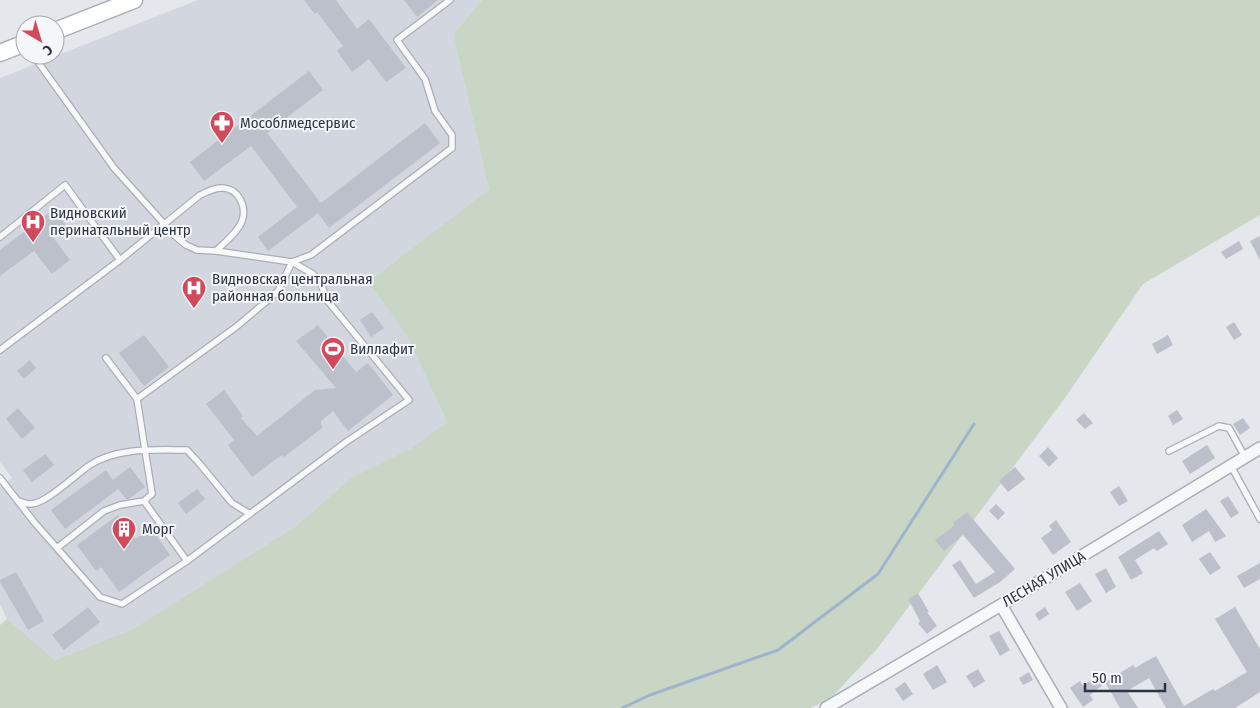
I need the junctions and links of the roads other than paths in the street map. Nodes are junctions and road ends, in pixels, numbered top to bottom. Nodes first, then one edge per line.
1 (134, 0) edge
2 (450, 0) edge
3 (65, 27) edge
4 (15, 50) edge
5 (0, 53) edge
6 (40, 65) edge
7 (164, 225) junction
8 (0, 237) edge
9 (216, 251) junction
10 (120, 260) junction
11 (292, 262) junction
12 (0, 350) edge
13 (106, 358) dead end
14 (137, 399) junction
15 (1260, 448) edge
16 (145, 450) junction
17 (1169, 451) dead end
18 (1244, 457) junction
19 (1230, 466) junction
20 (0, 478) edge
21 (18, 501) junction
22 (144, 502) junction
23 (250, 514) junction
24 (1260, 518) edge
25 (57, 548) junction
26 (187, 562) junction
27 (1001, 605) junction
28 (826, 708) edge
29 (1061, 708) edge

1 - 3 main road
2 - 11 lane
4 - 5 main road
6 - 7 lane
7 - 9 lane
7 - 9 lane
7 - 10 lane
8 - 10 lane
9 - 11 lane
10 - 12 lane
11 - 14 lane
11 - 23 lane
13 - 14 lane
14 - 16 lane
15 - 18 street, ЛЕСНАЯ УЛИЦА
16 - 21 lane
16 - 22 lane
16 - 23 lane
17 - 18 lane
18 - 19 street, ЛЕСНАЯ УЛИЦА
19 - 24 lane
19 - 27 street, ЛЕСНАЯ УЛИЦА
20 - 21 lane
21 - 25 lane
22 - 25 lane
22 - 26 lane
23 - 26 lane
25 - 26 lane
27 - 28 street, ЛЕСНАЯ УЛИЦА
27 - 29 street

